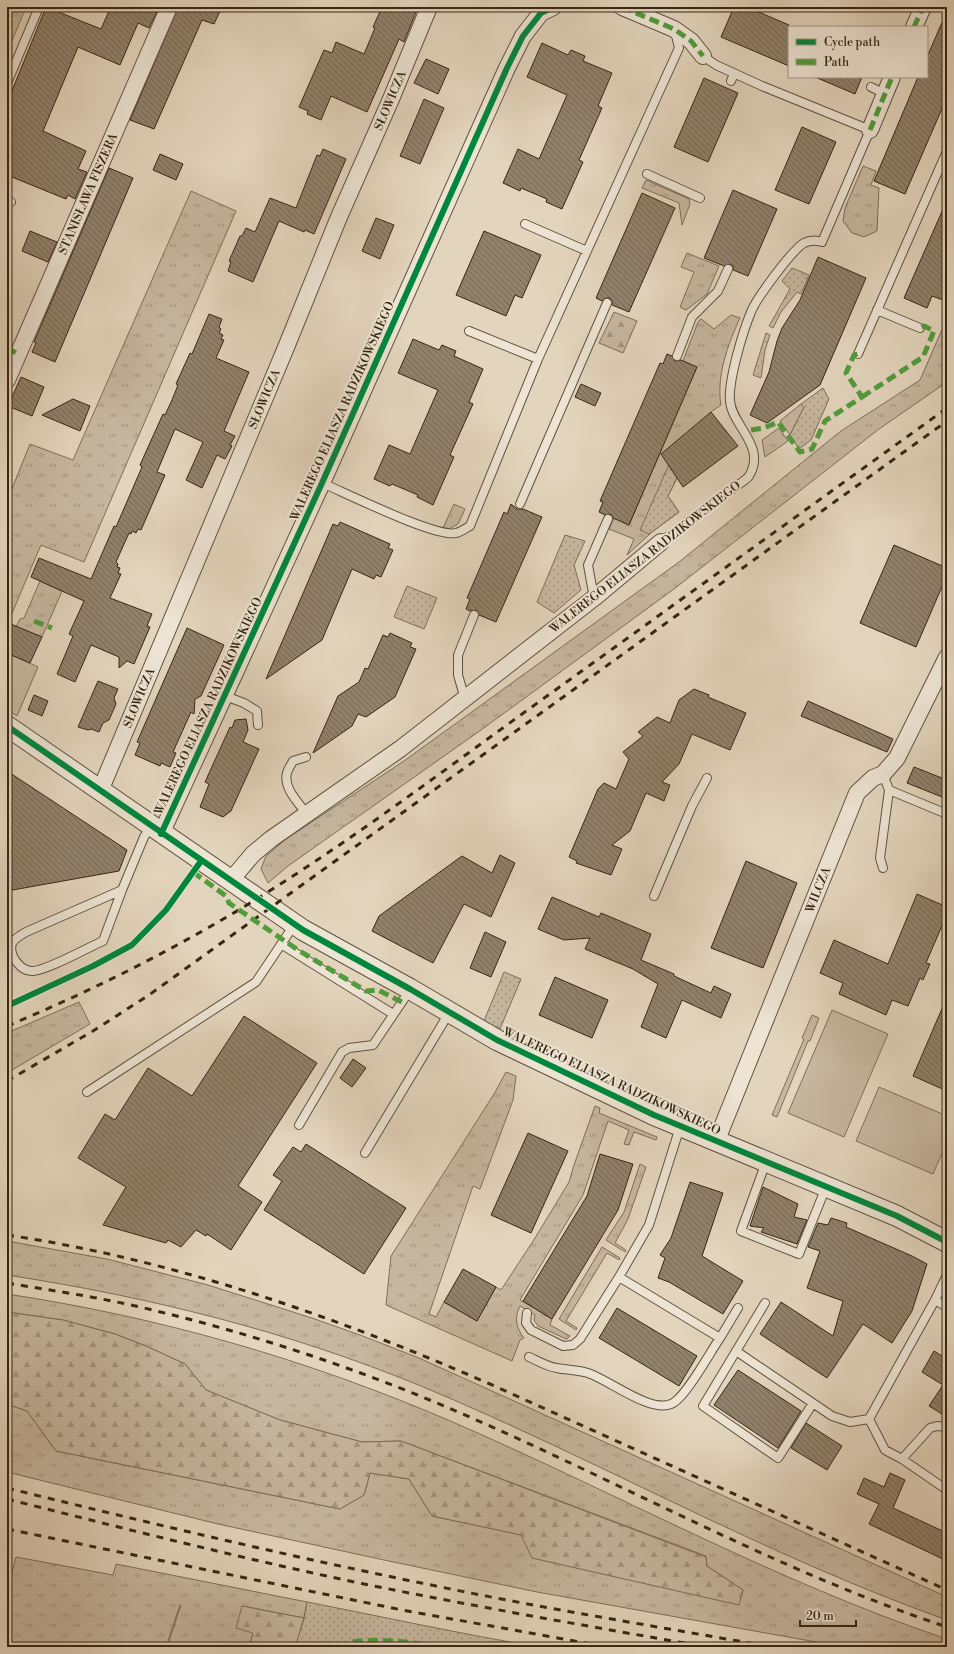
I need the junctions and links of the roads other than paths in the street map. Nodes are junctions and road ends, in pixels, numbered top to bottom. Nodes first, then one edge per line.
1 (38, 7) edge
2 (169, 7) edge
3 (429, 7) edge
4 (553, 7) edge
5 (622, 7) edge
6 (923, 7) edge
7 (914, 26) edge
8 (674, 28) junction
9 (703, 56) joint
10 (891, 78) edge
11 (7, 83) edge
12 (870, 130) junction
13 (947, 151) edge
14 (647, 174) dead end
15 (700, 198) dead end
16 (525, 224) dead end
17 (586, 251) junction
18 (728, 269) dead end
19 (607, 303) dead end
20 (877, 310) junction
21 (920, 328) dead end
22 (469, 331) dead end
23 (858, 354) dead end
24 (677, 356) dead end
25 (538, 359) junction
26 (7, 380) edge
27 (322, 483) junction
28 (520, 504) dead end
29 (608, 519) dead end
30 (661, 542) joint
31 (594, 598) junction
32 (474, 615) dead end
33 (947, 657) edge
34 (225, 696) junction
35 (465, 699) junction
36 (258, 724) dead end
37 (7, 726) edge
38 (306, 757) dead end
39 (883, 774) junction
40 (707, 778) dead end
41 (889, 790) junction
42 (100, 791) junction
43 (306, 813) junction
44 (947, 814) edge
45 (156, 830) junction
46 (883, 868) dead end
47 (231, 880) junction
48 (122, 890) junction
49 (654, 896) dead end
50 (294, 924) junction
51 (281, 944) junction
52 (410, 989) junction
53 (450, 1012) junction
54 (393, 1014) junction
55 (87, 1092) dead end
56 (299, 1125) dead end
57 (680, 1126) junction
58 (716, 1142) junction
59 (365, 1153) dead end
60 (766, 1162) junction
61 (826, 1187) junction
62 (947, 1242) edge
63 (947, 1275) edge
64 (619, 1277) junction
65 (935, 1300) junction
66 (765, 1303) dead end
67 (947, 1307) edge
68 (738, 1308) dead end
69 (527, 1313) dead end
70 (720, 1338) junction
71 (736, 1351) junction
72 (529, 1357) dead end
73 (813, 1403) junction
74 (870, 1419) junction
75 (947, 1426) edge
76 (902, 1459) junction
77 (947, 1490) edge

1 - 11 lane
2 - 26 street, STANISŁAWA FISZERA
3 - 42 street, SŁOWICZA
4 - 27 street, WALEREGO ELIASZA RADZIKOWSKIEGO
5 - 8 street
6 - 7 street
8 - 9 street
8 - 17 lane
9 - 12 lane
10 - 12 street
12 - 30 lane, WALEREGO ELIASZA RADZIKOWSKIEGO
13 - 20 lane
14 - 15 lane
16 - 17 lane
17 - 25 lane
18 - 24 lane
19 - 28 lane
20 - 21 lane
20 - 23 lane
22 - 25 lane
25 - 27 lane
27 - 34 street, WALEREGO ELIASZA RADZIKOWSKIEGO
29 - 31 lane
30 - 31 street, WALEREGO ELIASZA RADZIKOWSKIEGO
31 - 35 street, WALEREGO ELIASZA RADZIKOWSKIEGO
32 - 35 lane
33 - 39 street, WILCZA
34 - 36 lane
34 - 45 street, WALEREGO ELIASZA RADZIKOWSKIEGO
35 - 43 street, WALEREGO ELIASZA RADZIKOWSKIEGO
37 - 42 street, WALEREGO ELIASZA RADZIKOWSKIEGO
38 - 43 lane
39 - 41 lane
39 - 58 street, WILCZA
40 - 49 lane
41 - 44 lane
41 - 46 lane
42 - 45 street, WALEREGO ELIASZA RADZIKOWSKIEGO
43 - 47 street, WALEREGO ELIASZA RADZIKOWSKIEGO
45 - 47 street, WALEREGO ELIASZA RADZIKOWSKIEGO
45 - 48 lane
47 - 50 street, WALEREGO ELIASZA RADZIKOWSKIEGO
48 - 48 lane
50 - 51 lane
50 - 52 street, WALEREGO ELIASZA RADZIKOWSKIEGO
51 - 54 lane
51 - 55 lane
52 - 53 street, WALEREGO ELIASZA RADZIKOWSKIEGO
52 - 54 lane
53 - 57 street, WALEREGO ELIASZA RADZIKOWSKIEGO
53 - 59 lane
54 - 56 lane
57 - 58 street, WALEREGO ELIASZA RADZIKOWSKIEGO
57 - 64 lane
58 - 60 street, WALEREGO ELIASZA RADZIKOWSKIEGO
60 - 61 street, WALEREGO ELIASZA RADZIKOWSKIEGO
60 - 61 lane
61 - 62 street, WALEREGO ELIASZA RADZIKOWSKIEGO
63 - 65 lane
64 - 69 lane
64 - 70 lane
65 - 67 lane
65 - 74 lane
66 - 71 lane
68 - 70 lane
70 - 72 lane
71 - 73 lane
71 - 73 lane
73 - 74 lane
74 - 76 lane
75 - 76 lane
76 - 77 lane

